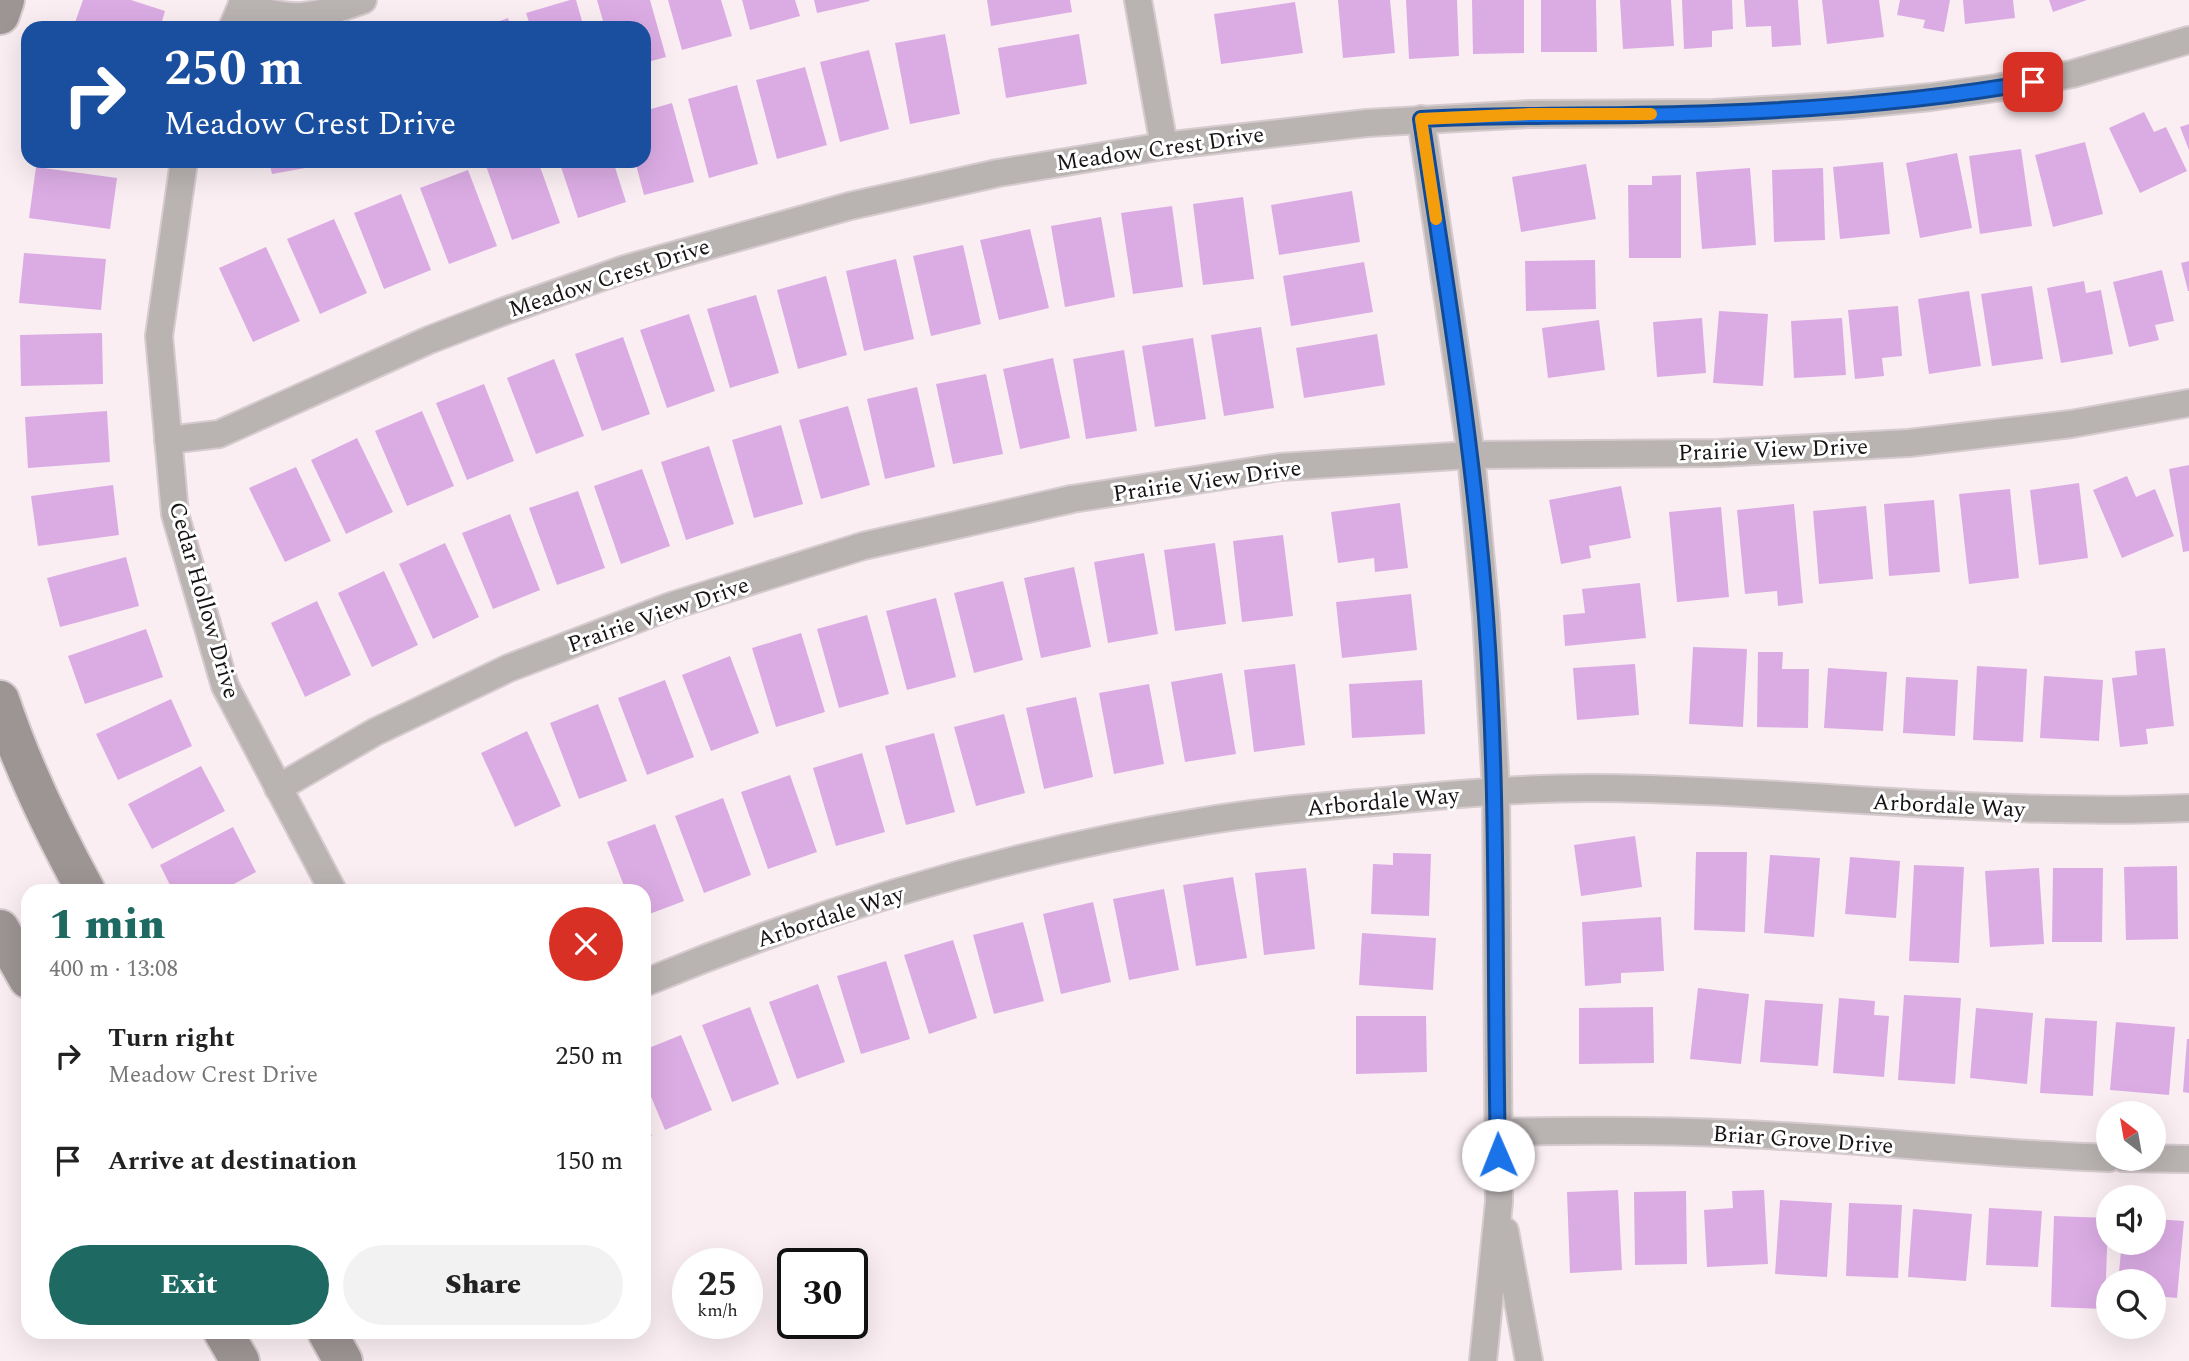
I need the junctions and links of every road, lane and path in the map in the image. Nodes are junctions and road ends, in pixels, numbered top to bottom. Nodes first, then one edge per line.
1 (5, 0) edge
2 (363, 0) edge
3 (1139, 0) edge
4 (243, 2) edge
5 (0, 15) edge
6 (235, 21) edge
7 (2189, 40) edge
8 (1421, 119) junction
9 (1164, 146) junction
10 (183, 168) edge
11 (2189, 403) edge
12 (169, 440) junction
13 (1471, 456) junction
14 (0, 700) edge
15 (278, 788) junction
16 (1496, 790) junction
17 (2189, 808) edge
18 (82, 884) edge
19 (329, 884) edge
20 (0, 929) edge
21 (21, 966) edge
22 (651, 980) edge
23 (1498, 1132) junction
24 (2096, 1158) edge
25 (2166, 1159) edge
26 (2189, 1159) edge
27 (1499, 1202) junction
28 (227, 1339) edge
29 (331, 1339) edge
30 (240, 1361) edge
31 (343, 1361) edge
32 (1483, 1361) edge
33 (1528, 1361) edge

1 - 5 main road
2 - 4 street
3 - 9 street
4 - 6 street
7 - 8 street, Meadow Crest Drive
8 - 9 street, Meadow Crest Drive
8 - 13 street
9 - 12 street, Meadow Crest Drive
10 - 12 street, Cedar Hollow Drive
11 - 13 street, Prairie View Drive
12 - 15 street, Cedar Hollow Drive
13 - 15 street, Prairie View Drive
13 - 16 street
14 - 18 main road
15 - 19 street, Cedar Hollow Drive
16 - 17 street, Arbordale Way
16 - 22 street, Arbordale Way
16 - 23 street
20 - 21 main road
23 - 24 street, Briar Grove Drive
23 - 27 street
25 - 26 street
27 - 32 street
27 - 33 street
28 - 30 main road
29 - 31 main road

